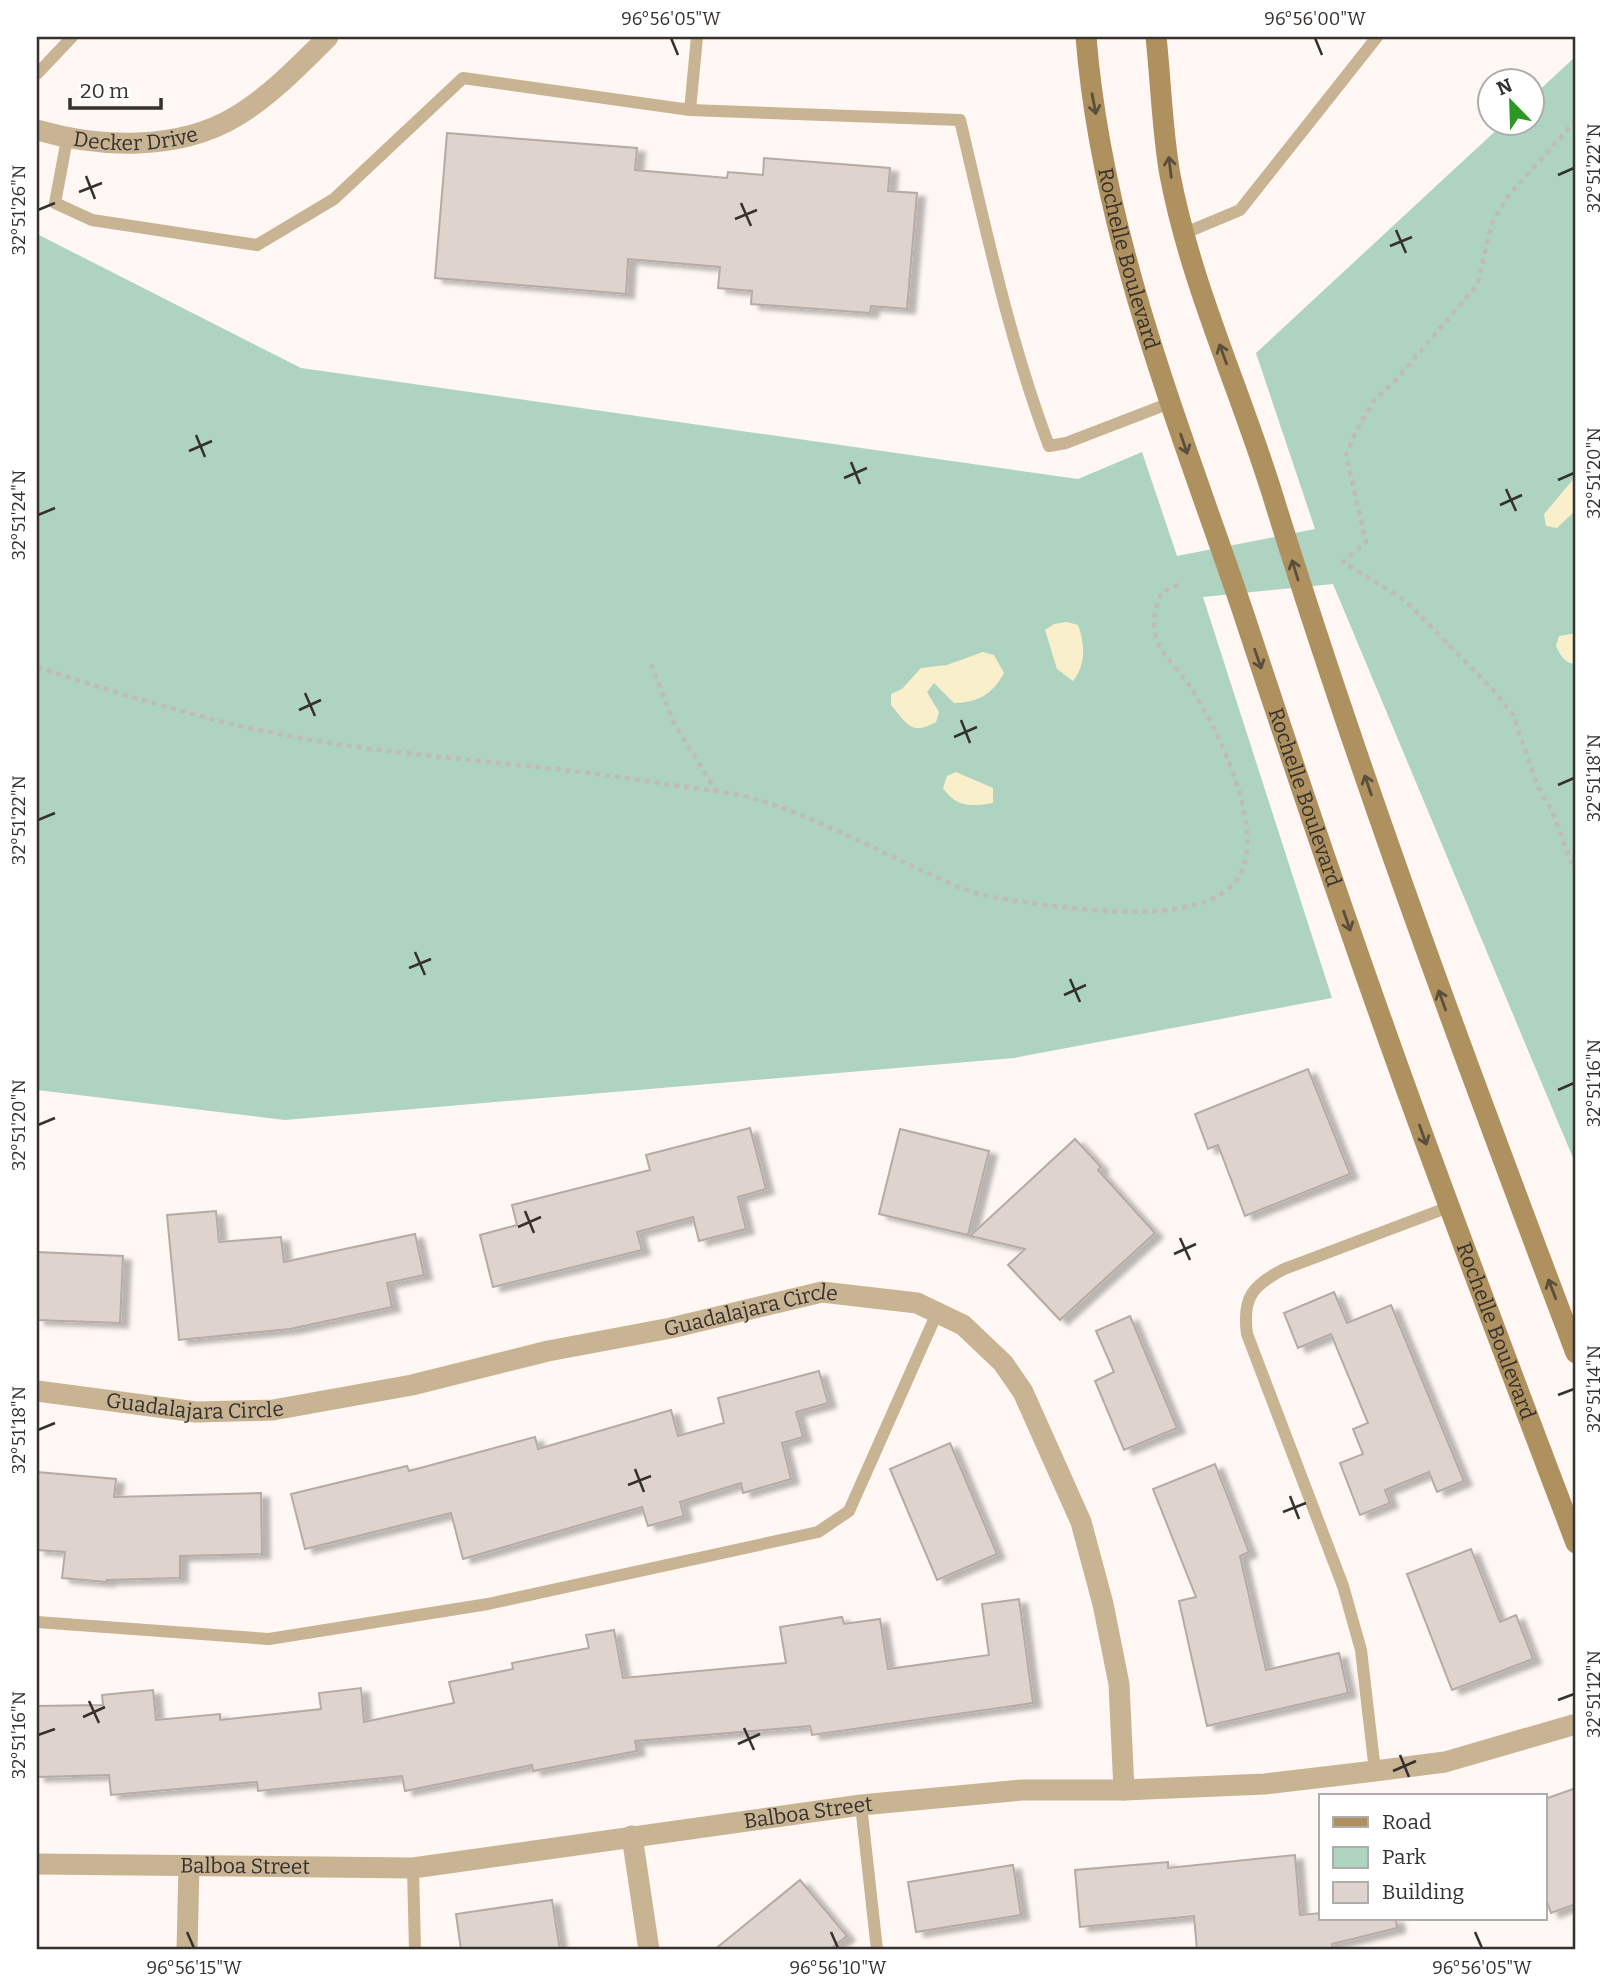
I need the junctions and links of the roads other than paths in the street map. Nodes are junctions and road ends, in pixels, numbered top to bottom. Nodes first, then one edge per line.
1 (72, 37) edge
2 (328, 37) edge
3 (697, 37) edge
4 (1086, 37) edge
5 (1156, 37) edge
6 (1377, 37) edge
7 (37, 74) edge
8 (690, 110) junction
9 (37, 130) edge
10 (67, 139) junction
11 (1185, 233) junction
12 (1170, 402) junction
13 (1449, 1207) junction
14 (937, 1313) junction
15 (1576, 1353) edge
16 (37, 1391) edge
17 (1576, 1544) edge
18 (37, 1622) edge
19 (1576, 1724) edge
20 (1375, 1771) junction
21 (1124, 1790) junction
22 (861, 1805) junction
23 (632, 1836) junction
24 (37, 1864) edge
25 (188, 1866) junction
26 (413, 1868) junction
27 (187, 1950) edge
28 (415, 1950) edge
29 (649, 1950) edge
30 (877, 1950) edge

1 - 7 lane
2 - 10 street, Decker Drive
3 - 8 lane
4 -> 12 main road, Rochelle Boulevard
11 -> 5 main road
6 - 11 lane
8 - 10 lane
8 - 12 lane
9 - 10 street, Decker Drive
15 -> 11 main road
12 -> 13 main road, Rochelle Boulevard
13 - 17 main road, Rochelle Boulevard
13 - 20 lane
14 - 16 street, Guadalajara Circle
14 - 18 lane
14 - 21 street, Guadalajara Circle
19 - 20 street, Balboa Street
20 - 21 street, Balboa Street
21 - 22 street, Balboa Street
22 - 23 street, Balboa Street
22 - 30 lane
23 - 26 street, Balboa Street
23 - 29 street
24 - 25 street, Balboa Street
25 - 26 street, Balboa Street
25 - 27 street
26 - 28 lane

